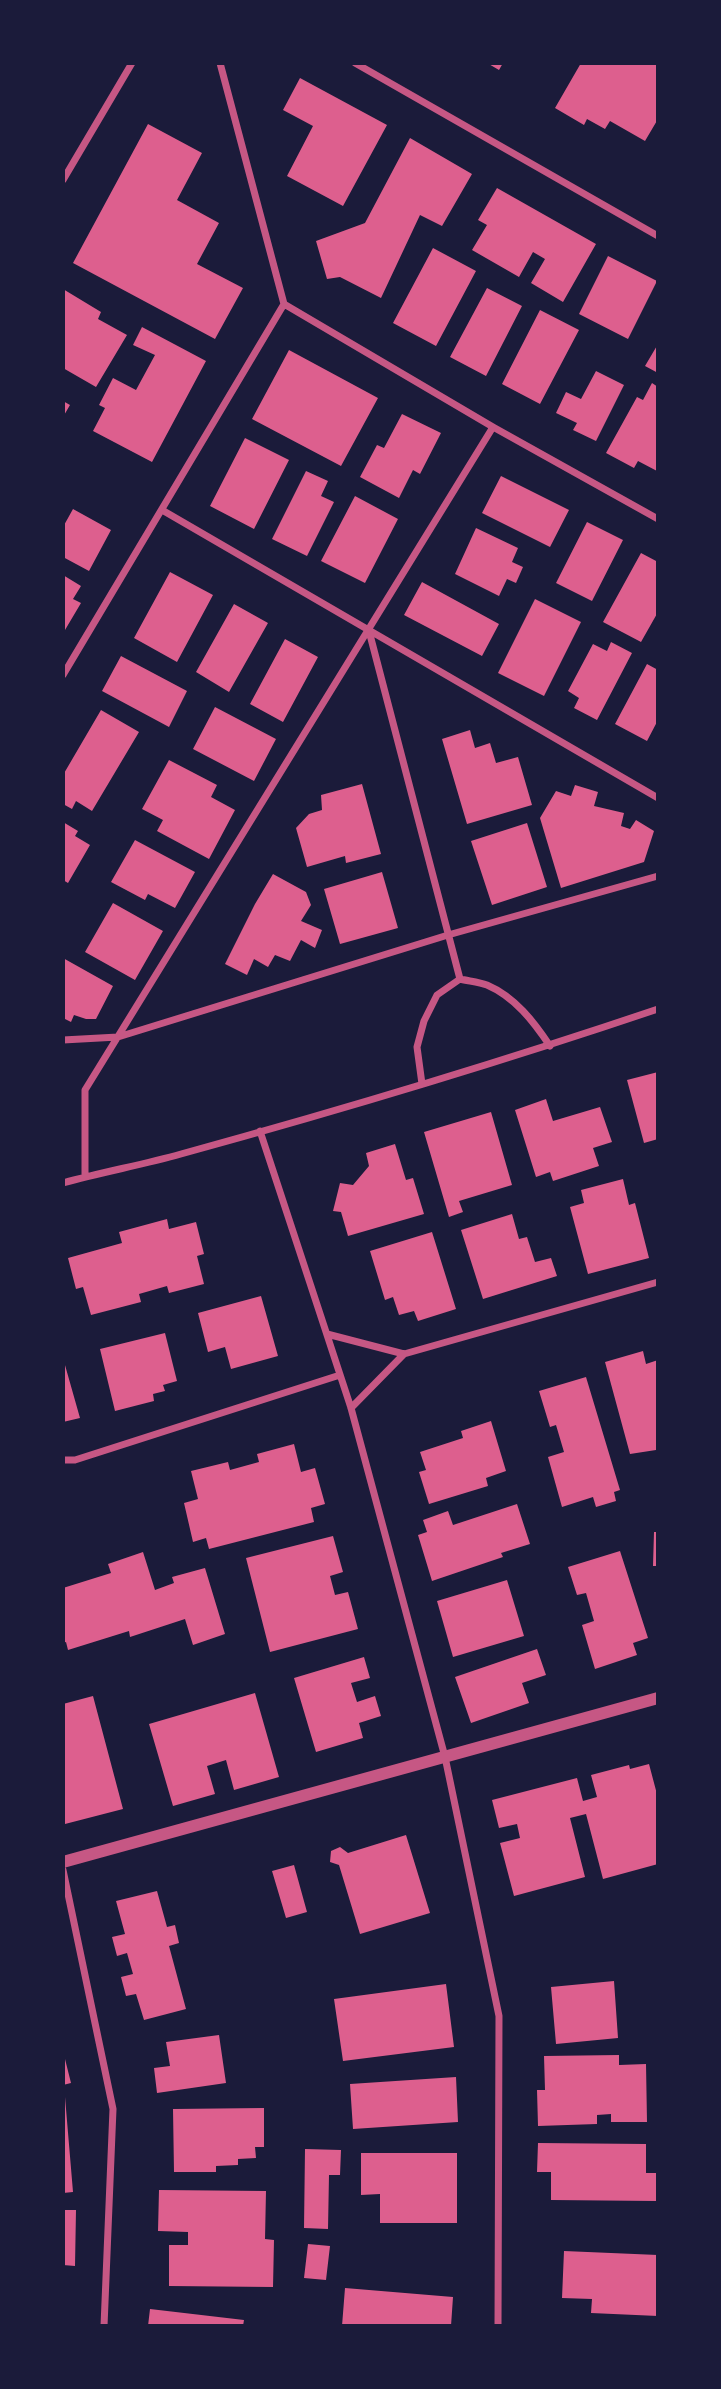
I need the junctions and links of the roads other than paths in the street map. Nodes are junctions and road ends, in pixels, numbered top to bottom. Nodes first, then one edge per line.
1 (132, 63) edge
2 (220, 63) edge
3 (355, 63) edge
4 (63, 180) edge
5 (658, 236) edge
6 (284, 304) junction
7 (493, 427) junction
8 (162, 510) junction
9 (658, 519) edge
10 (369, 631) junction
11 (63, 675) edge
12 (658, 798) edge
13 (658, 876) edge
14 (448, 935) junction
15 (460, 979) junction
16 (658, 1009) edge
17 (118, 1037) junction
18 (63, 1040) edge
19 (550, 1046) junction
20 (422, 1084) junction
21 (260, 1131) junction
22 (85, 1177) junction
23 (63, 1183) edge
24 (658, 1282) edge
25 (327, 1334) junction
26 (404, 1354) junction
27 (340, 1375) junction
28 (351, 1408) junction
29 (63, 1460) edge
30 (658, 1698) edge
31 (445, 1756) junction
32 (63, 1862) edge
33 (63, 1870) edge
34 (104, 2326) edge
35 (498, 2326) edge

1 - 4 street
2 - 6 street
3 - 5 street
6 - 7 street
6 - 8 street
7 - 9 street
7 - 10 street
8 - 10 street
8 - 11 street
10 - 12 street
10 - 14 street
10 - 17 street
13 - 14 street
14 - 15 street
14 - 17 street
15 - 19 street
15 - 20 street
16 - 19 street
17 - 18 street
17 - 22 street
19 - 20 street
20 - 21 street
21 - 22 street
21 - 25 street
22 - 23 street
24 - 26 street
25 - 26 street
25 - 27 street
26 - 28 street
27 - 28 street
27 - 29 street
28 - 31 street
30 - 31 street
31 - 32 street
31 - 35 street
33 - 34 street

